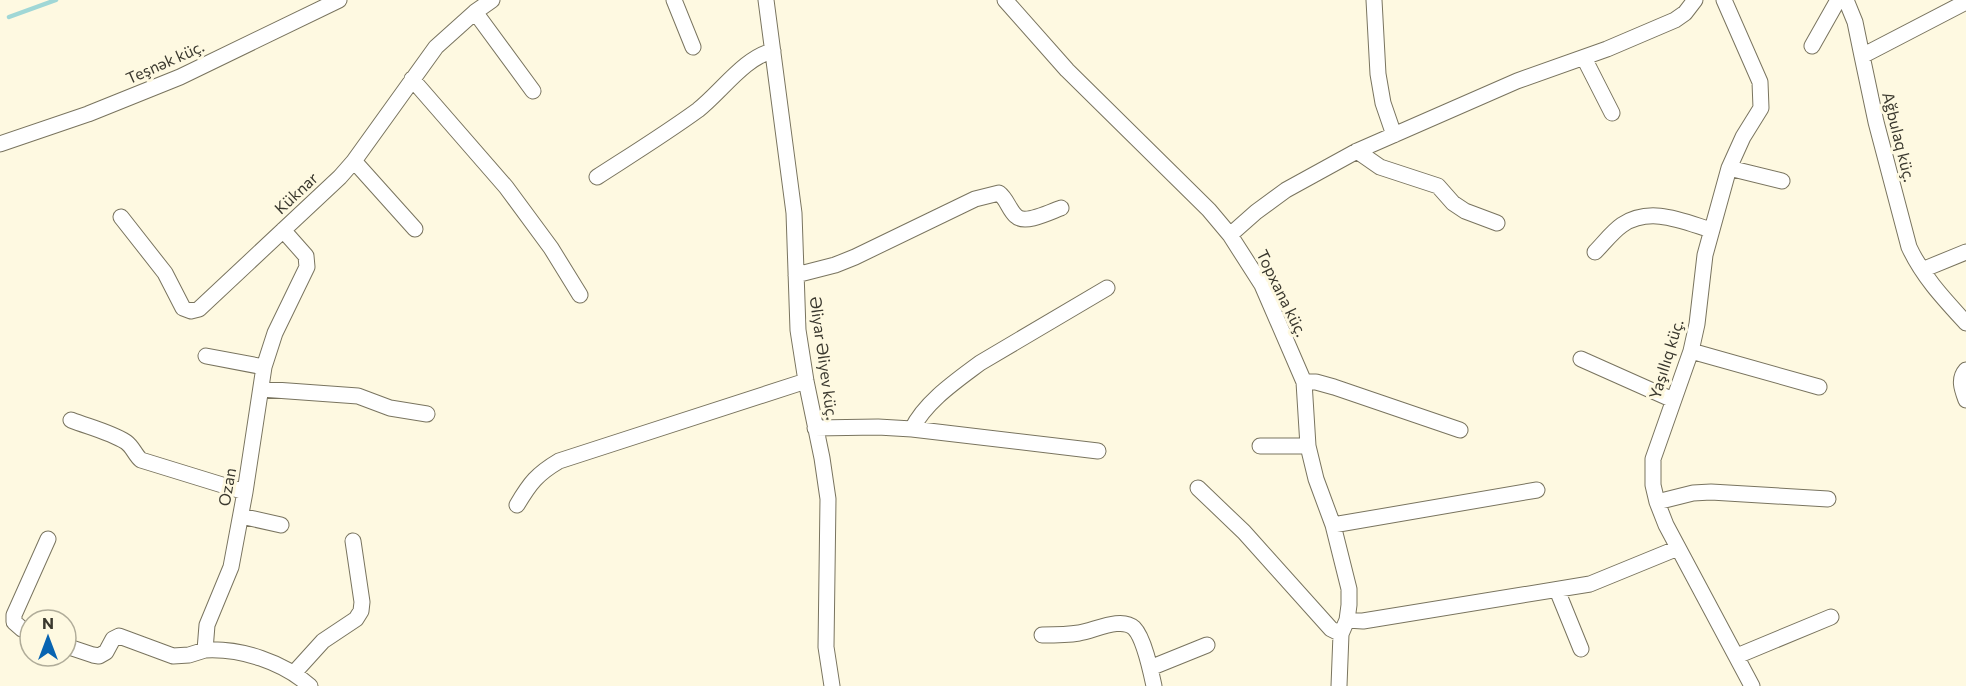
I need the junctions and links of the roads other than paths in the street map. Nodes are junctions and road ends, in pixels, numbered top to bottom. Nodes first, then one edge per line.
1 (339, 0) edge
2 (492, 0) edge
3 (674, 0) edge
4 (766, 0) edge
5 (1005, 0) edge
6 (1374, 0) edge
7 (1695, 0) edge
8 (1724, 0) edge
9 (1838, 0) edge
10 (1846, 0) edge
11 (1966, 2) edge
12 (476, 12) junction
13 (1812, 46) dead end
14 (693, 47) dead end
15 (773, 51) junction
16 (1862, 56) junction
17 (1584, 58) junction
18 (412, 80) junction
19 (533, 91) dead end
20 (1612, 113) dead end
21 (1394, 135) junction
22 (0, 144) edge
23 (1357, 151) junction
24 (354, 161) junction
25 (1729, 168) junction
26 (597, 177) dead end
27 (1782, 181) dead end
28 (1061, 208) dead end
29 (121, 217) dead end
30 (1497, 223) dead end
31 (415, 229) dead end
32 (283, 230) junction
33 (1711, 230) junction
34 (1230, 234) junction
35 (1595, 252) dead end
36 (1966, 252) edge
37 (1922, 270) junction
38 (796, 275) junction
39 (1107, 288) dead end
40 (580, 295) dead end
41 (1966, 323) edge
42 (1691, 351) junction
43 (206, 356) dead end
44 (1581, 359) dead end
45 (264, 367) junction
46 (1966, 370) edge
47 (806, 381) junction
48 (1304, 382) junction
49 (1820, 387) dead end
50 (261, 389) junction
51 (1673, 400) junction
52 (1966, 400) edge
53 (427, 414) dead end
54 (71, 420) dead end
55 (815, 428) junction
56 (912, 429) junction
57 (1460, 430) dead end
58 (1260, 446) dead end
59 (1308, 446) junction
60 (1098, 452) dead end
61 (1198, 488) dead end
62 (1537, 490) dead end
63 (245, 492) junction
64 (1828, 499) dead end
65 (1657, 502) junction
66 (517, 505) dead end
67 (241, 516) junction
68 (281, 525) dead end
69 (1333, 525) junction
70 (48, 538) dead end
71 (353, 541) dead end
72 (1678, 548) junction
73 (1557, 590) junction
74 (1831, 617) dead end
75 (18, 626) edge
76 (1344, 627) junction
77 (1042, 635) dead end
78 (1207, 645) dead end
79 (78, 649) edge
80 (1581, 649) dead end
81 (205, 650) junction
82 (1737, 656) junction
83 (1150, 668) junction
84 (294, 673) junction
85 (310, 686) edge
86 (832, 686) edge
87 (1154, 686) edge
88 (1339, 686) edge
89 (1752, 686) edge

1 - 22 street, Teşnək küç.
2 - 12 street, Küknar
3 - 14 street
4 - 15 street, Əliyar Əliyev küç.
5 - 34 street, Topxana küç.
6 - 21 street
7 - 17 street
8 - 25 street, Yaşıllıq küç.
9 - 13 street
10 - 16 street, Ağbulaq küç.
11 - 16 street
12 - 18 street, Küknar
12 - 19 street
15 - 26 street
15 - 38 street, Əliyar Əliyev küç.
16 - 37 street, Ağbulaq küç.
17 - 20 street
17 - 21 street
18 - 24 street, Küknar
18 - 40 street
21 - 23 street
23 - 30 street
23 - 34 street
24 - 31 street
24 - 32 street, Küknar
25 - 27 street
25 - 33 street, Yaşıllıq küç.
28 - 38 street
29 - 32 street, Küknar
32 - 45 street, Ozan
33 - 35 street
33 - 42 street, Yaşıllıq küç.
34 - 48 street, Topxana küç.
36 - 37 street
37 - 41 street, Ağbulaq küç.
38 - 47 street, Əliyar Əliyev küç.
39 - 56 street
42 - 49 street
42 - 51 street, Yaşıllıq küç.
43 - 45 street
44 - 51 street
45 - 50 street, Ozan
46 - 52 street
47 - 55 street, Əliyar Əliyev küç.
47 - 66 street
48 - 57 street
48 - 59 street, Topxana küç.
50 - 53 street
50 - 63 street, Ozan
51 - 65 street, Yaşıllıq küç.
54 - 63 street
55 - 56 street
55 - 86 street, Əliyar Əliyev küç.
56 - 60 street
58 - 59 street
59 - 69 street, Topxana küç.
61 - 76 street
62 - 69 street
63 - 67 street, Ozan
64 - 65 street
65 - 72 street, Yaşıllıq küç.
67 - 68 street
67 - 81 street, Ozan
69 - 76 street, Topxana küç.
70 - 75 street
71 - 84 street
72 - 73 street
72 - 82 street, Yaşıllıq küç.
73 - 76 street
73 - 80 street
74 - 82 street
76 - 88 street, Topxana küç.
77 - 83 street
78 - 83 street
79 - 81 street
81 - 84 street
82 - 89 street, Yaşıllıq küç.
83 - 87 street
84 - 85 street

